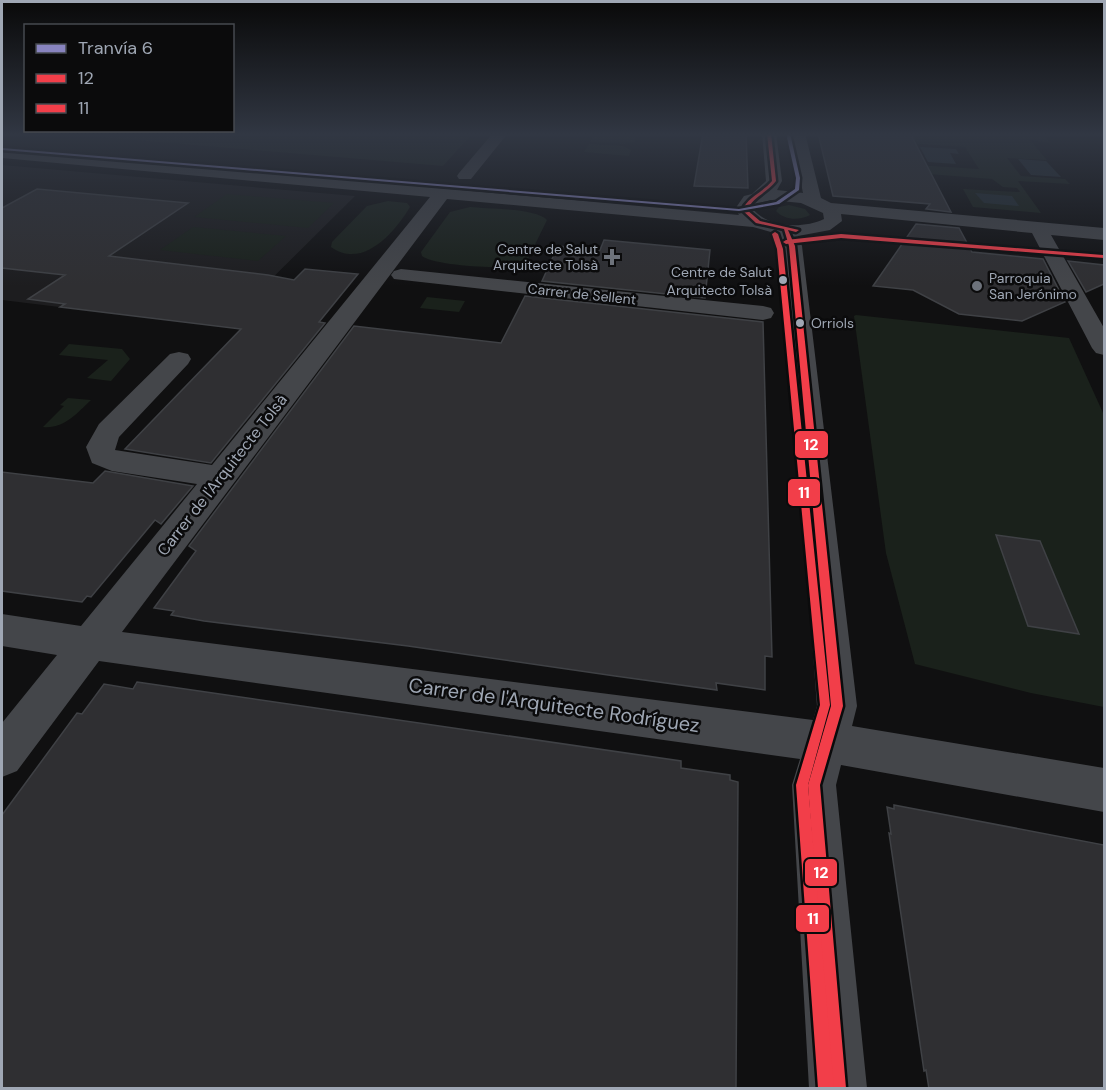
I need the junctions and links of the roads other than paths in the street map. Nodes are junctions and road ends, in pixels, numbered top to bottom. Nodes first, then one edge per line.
1 (452, 184) edge
2 (467, 184) edge
3 (772, 184) edge
4 (814, 184) edge
5 (757, 197) junction
6 (735, 198) dead end
7 (823, 211) junction
8 (758, 222) junction
9 (786, 230) junction
10 (1104, 234) edge
11 (1042, 235) junction
12 (1104, 245) edge
13 (400, 275) dead end
14 (763, 313) dead end
15 (1104, 348) edge
16 (179, 359) dead end
17 (220, 477) junction
18 (2, 630) edge
19 (91, 643) junction
20 (827, 742) junction
21 (2, 756) edge
22 (1104, 790) edge
23 (838, 1089) edge

1 - 17 street, Carrer de l'Arquitecte Tolsà
2 - 8 street
3 - 5 street
4 - 7 street
5 - 6 street
5 - 7 street
5 - 8 street
7 - 9 street
7 - 11 street
8 - 9 street
9 - 20 street
10 - 11 street
11 - 12 street
11 - 15 street
13 - 14 street, Carrer de Sellent
16 - 17 street
17 - 19 street, Carrer de l'Arquitecte Tolsà
18 - 19 street, Carrer de l'Arquitecte Rodríguez
19 - 20 street, Carrer de l'Arquitecte Rodríguez
19 - 21 street, Carrer de l'Arquitecte Tolsà
20 - 22 street, Carrer de l'Arquitecte Rodríguez
20 - 23 street

